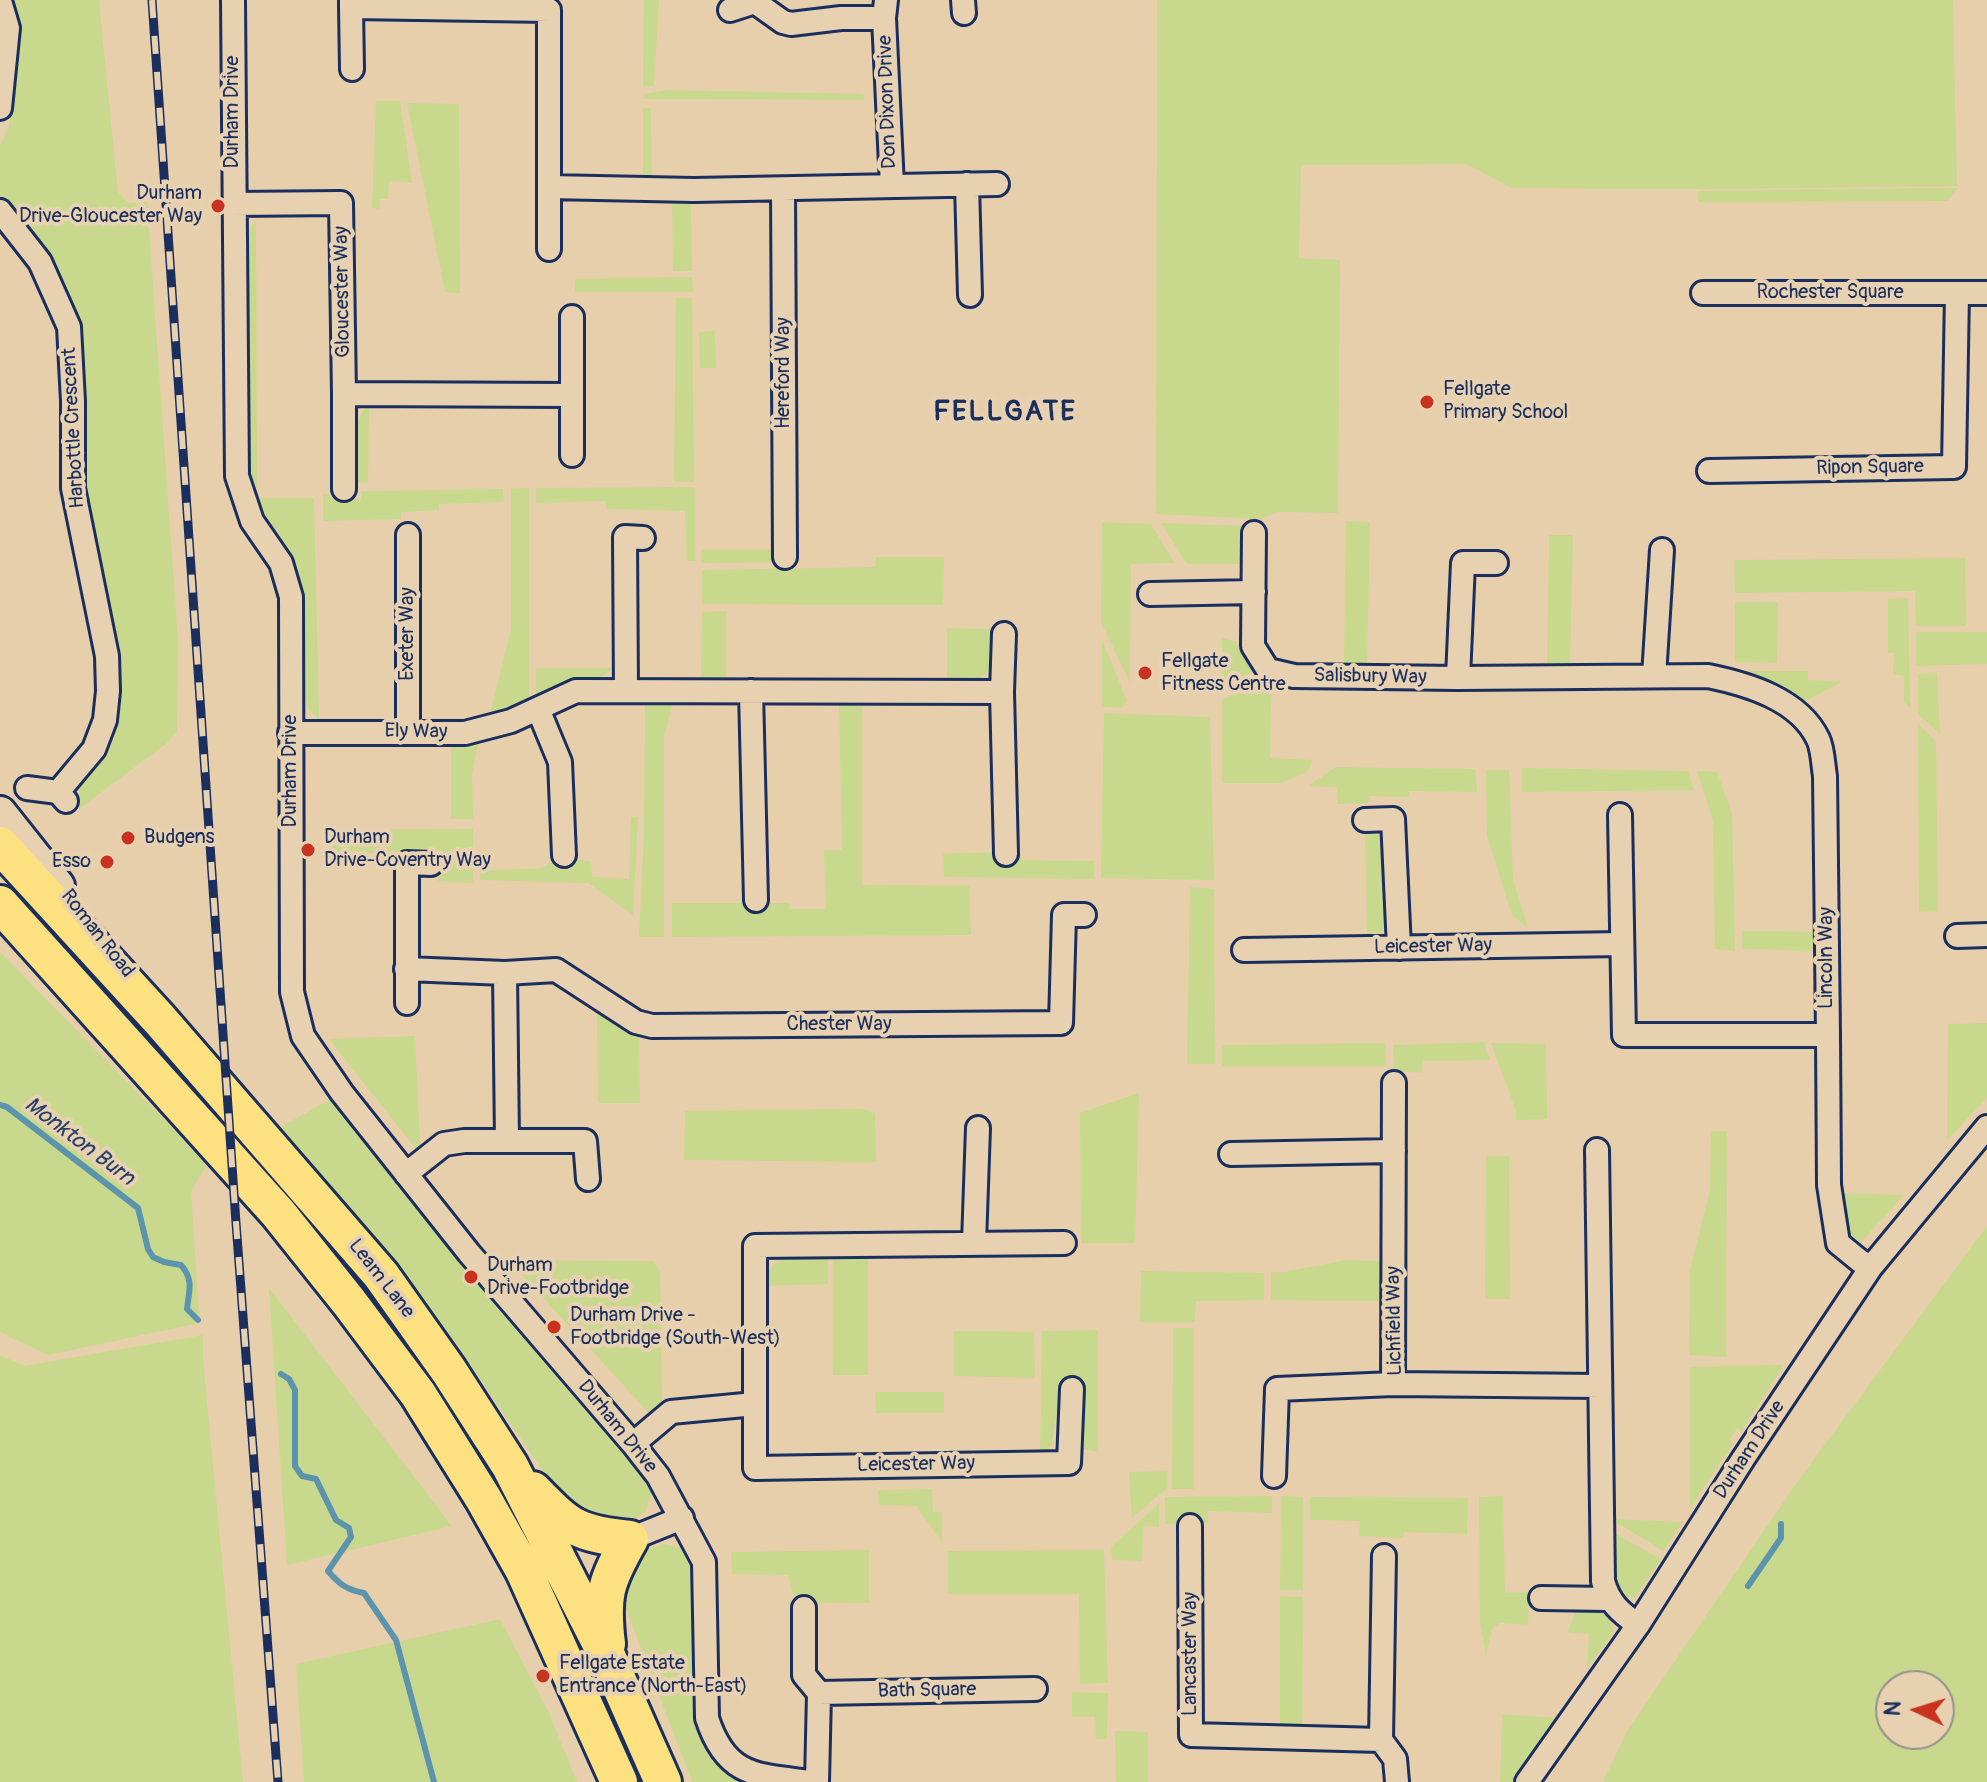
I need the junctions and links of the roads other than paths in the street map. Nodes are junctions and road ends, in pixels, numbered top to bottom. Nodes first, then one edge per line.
1 (233, 0) edge
2 (0, 1) edge
3 (351, 4) edge
4 (549, 5) edge
5 (885, 9) edge
6 (730, 10) dead end
7 (4, 29) edge
8 (352, 69) dead end
9 (0, 108) edge
10 (967, 184) junction
11 (997, 184) dead end
12 (892, 186) junction
13 (549, 187) junction
14 (783, 189) junction
15 (233, 204) junction
16 (0, 211) edge
17 (549, 249) dead end
18 (1703, 293) dead end
19 (1957, 293) junction
20 (1987, 293) edge
21 (970, 295) dead end
22 (572, 317) dead end
23 (344, 394) junction
24 (572, 395) junction
25 (572, 455) dead end
26 (1709, 471) dead end
27 (344, 489) dead end
28 (1254, 533) dead end
29 (408, 535) dead end
30 (643, 538) dead end
31 (1662, 550) dead end
32 (785, 557) dead end
33 (1496, 563) dead end
34 (1254, 592) junction
35 (1150, 594) dead end
36 (1004, 634) dead end
37 (1654, 676) junction
38 (1458, 678) junction
39 (626, 691) junction
40 (751, 691) junction
41 (1002, 692) junction
42 (538, 709) junction
43 (408, 732) junction
44 (290, 733) junction
45 (27, 788) dead end
46 (1620, 815) dead end
47 (1365, 820) dead end
48 (2, 826) edge
49 (1006, 854) dead end
50 (564, 855) dead end
51 (431, 864) dead end
52 (756, 900) dead end
53 (4, 909) edge
54 (1084, 915) dead end
55 (1987, 935) edge
56 (1957, 936) dead end
57 (1622, 944) junction
58 (1399, 948) junction
59 (1244, 950) dead end
60 (406, 969) junction
61 (505, 973) junction
62 (407, 1003) dead end
63 (1828, 1035) junction
64 (1394, 1083) dead end
65 (1987, 1127) edge
66 (978, 1128) dead end
67 (507, 1141) junction
68 (1597, 1150) dead end
69 (1394, 1151) junction
70 (1231, 1154) dead end
71 (406, 1174) junction
72 (588, 1179) dead end
73 (974, 1243) junction
74 (1064, 1243) dead end
75 (1871, 1267) junction
76 (1393, 1384) junction
77 (1600, 1386) junction
78 (1072, 1389) dead end
79 (755, 1404) junction
80 (633, 1444) junction
81 (510, 1466) junction
82 (1274, 1476) dead end
83 (682, 1518) junction
84 (1190, 1526) dead end
85 (630, 1539) junction
86 (1384, 1556) dead end
87 (1541, 1598) dead end
88 (1608, 1599) junction
89 (804, 1608) dead end
90 (1638, 1625) junction
91 (608, 1658) junction
92 (1035, 1689) dead end
93 (819, 1693) junction
94 (1381, 1740) junction
95 (619, 1782) edge
96 (663, 1782) edge
97 (811, 1782) edge
98 (817, 1782) edge
99 (1397, 1782) edge
100 (1527, 1782) edge

1 - 15 street, Durham Drive
2 - 7 street
3 - 4 street
3 - 8 street
4 - 13 street
5 - 6 street, Don Dixon Drive
5 - 12 street, Don Dixon Drive
7 - 9 street
10 - 11 street
10 - 12 street
10 - 21 street
12 - 14 street
13 - 14 street
13 - 17 street
14 - 32 street, Hereford Way
15 - 23 street, Gloucester Way
15 - 44 street, Durham Drive
16 - 45 street, Harbottle Crescent
18 - 19 street, Rochester Square
19 - 20 street, Rochester Square
19 - 26 street, Ripon Square
22 - 24 street
23 - 24 street
23 - 27 street, Gloucester Way
24 - 25 street
28 - 34 street, Salisbury Way
29 - 43 street, Exeter Way
30 - 39 street
31 - 37 street
33 - 38 street
34 - 35 street
34 - 38 street, Salisbury Way
36 - 41 street
37 - 38 street, Lincoln Way
37 - 63 street, Lincoln Way
39 - 40 street, Ely Way
39 - 42 street, Ely Way
40 - 41 street, Ely Way
40 - 52 street
41 - 49 street
42 - 43 street, Ely Way
42 - 50 street
43 - 44 street, Ely Way
44 - 71 street, Durham Drive
46 - 57 street, Lincoln Way
47 - 58 street
48 - 81 highway, Leam Lane
51 - 60 street
53 - 95 highway, Leam Lane
54 - 61 street, Chester Way
55 - 56 street
57 - 58 street, Leicester Way
57 - 63 street, Lincoln Way
58 - 59 street, Leicester Way
60 - 61 street, Chester Way
60 - 62 street
61 - 67 street
63 - 75 street
64 - 69 street, Lichfield Way
65 - 75 street, Durham Drive
66 - 73 street
67 - 71 street
67 - 72 street
68 - 77 street
69 - 70 street
69 - 76 street, Lichfield Way
71 - 80 street, Durham Drive
73 - 74 street, Leicester Way
73 - 79 street, Leicester Way
75 - 90 street, Durham Drive
76 - 77 street, Lichfield Way
76 - 82 street
77 - 88 street
78 - 79 street, Leicester Way
79 - 80 street
80 - 83 street, Durham Drive
81 - 85 highway
81 - 91 highway, Leam Lane
83 - 85 street
83 - 97 street, Durham Drive
84 - 94 street, Lancaster Way
85 - 91 highway
86 - 94 street
87 - 88 street
88 - 90 street
89 - 93 street
90 - 100 street, Durham Drive
91 - 96 highway, Leam Lane
92 - 93 street, Bath Square
93 - 98 street
94 - 99 street

